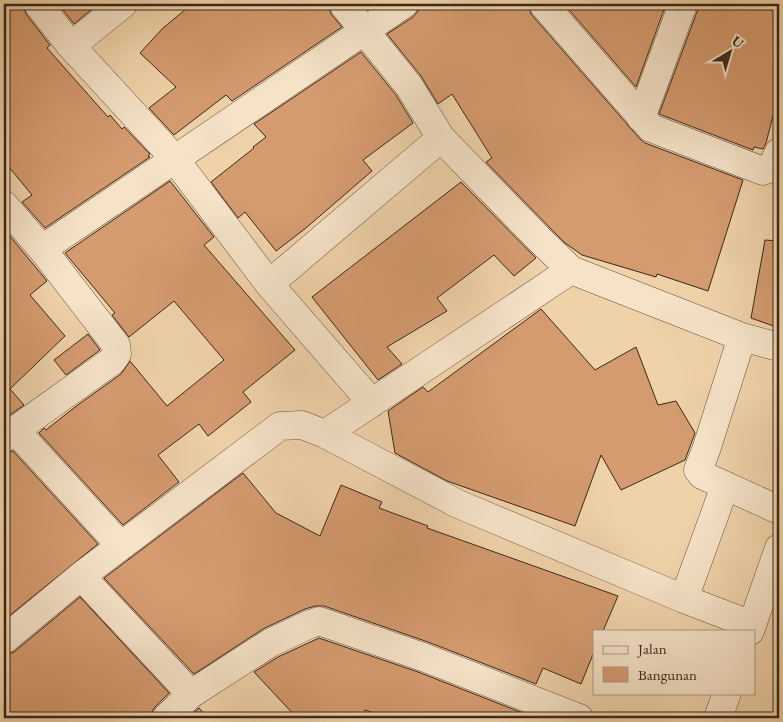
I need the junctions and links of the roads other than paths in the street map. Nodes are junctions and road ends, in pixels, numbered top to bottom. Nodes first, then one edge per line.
1 (38, 4) edge
2 (123, 4) edge
3 (343, 4) edge
4 (404, 4) edge
5 (542, 4) edge
6 (683, 4) edge
7 (364, 31) junction
8 (71, 46) junction
9 (641, 118) junction
10 (441, 138) junction
11 (779, 152) edge
12 (174, 158) junction
13 (4, 205) edge
14 (42, 249) junction
15 (572, 270) junction
16 (269, 284) junction
17 (742, 337) junction
18 (779, 347) edge
19 (372, 403) junction
20 (9, 434) edge
21 (325, 434) junction
22 (725, 486) junction
23 (779, 510) edge
24 (121, 546) junction
25 (779, 548) edge
26 (81, 576) junction
27 (684, 599) junction
28 (751, 628) edge
29 (4, 640) edge
30 (191, 694) junction
31 (727, 694) edge
32 (536, 710) edge
33 (166, 718) edge
34 (579, 718) edge
35 (718, 718) edge

1 - 8 street
2 - 8 street
3 - 7 street
4 - 7 street
5 - 9 street
6 - 9 street
7 - 10 street
7 - 12 street
8 - 12 street
9 - 11 street
10 - 15 street
10 - 16 street
12 - 14 street
12 - 16 street
13 - 14 street
14 - 20 street
15 - 17 street
15 - 19 street
16 - 19 street
17 - 18 street
17 - 22 street
19 - 21 street
20 - 24 street
21 - 24 street
21 - 27 street
22 - 23 street
22 - 27 street
24 - 26 street
25 - 28 street
26 - 29 street
26 - 30 street
27 - 28 street
30 - 32 street
30 - 33 street
31 - 35 street
32 - 34 street

